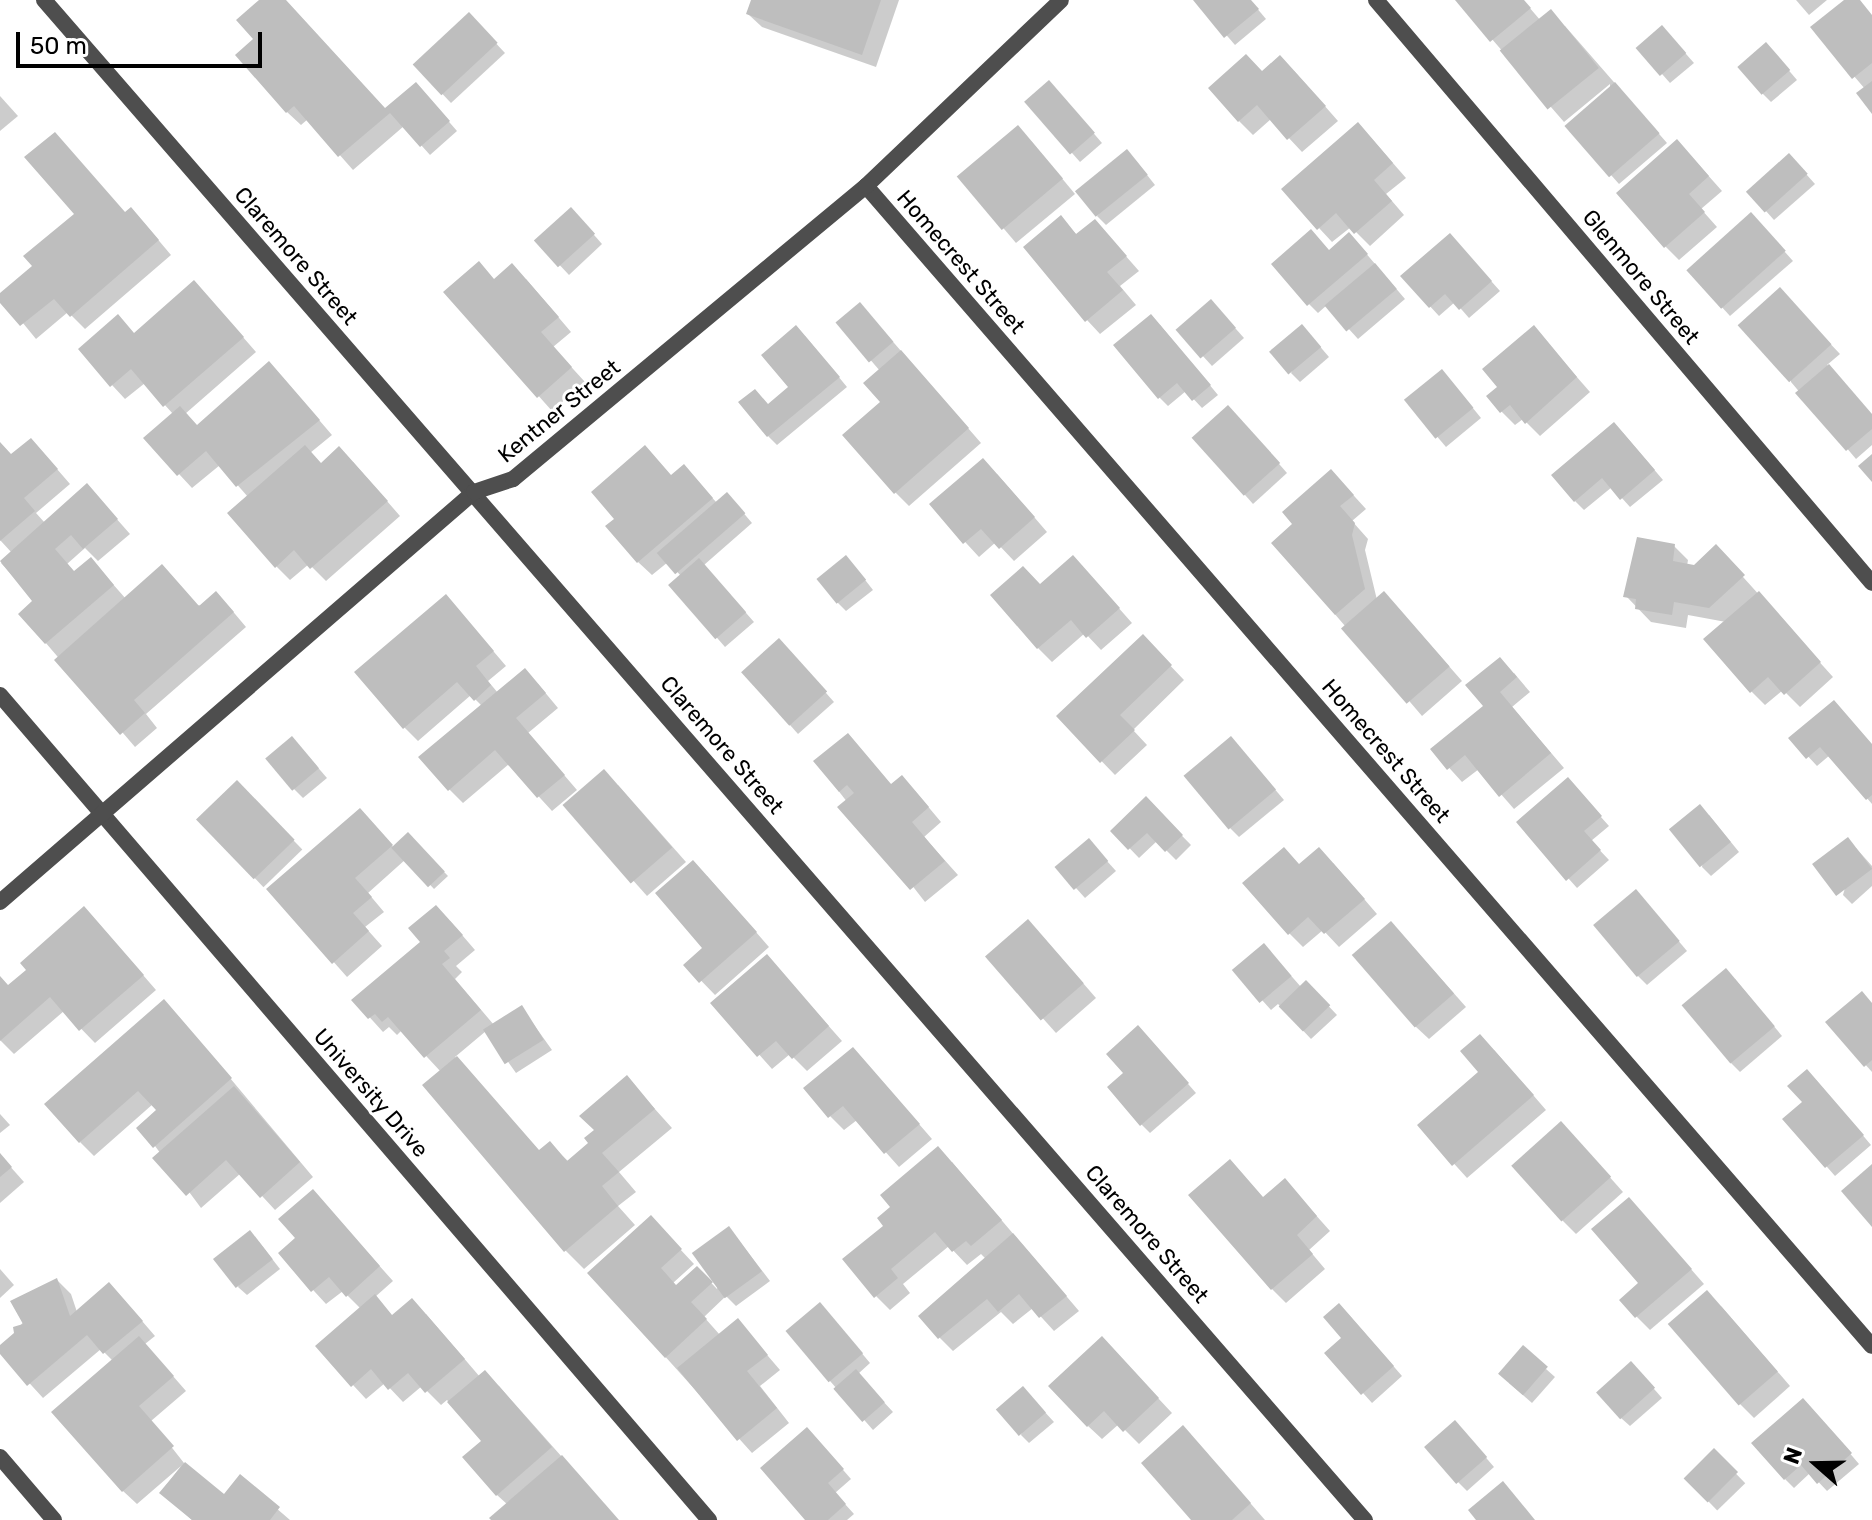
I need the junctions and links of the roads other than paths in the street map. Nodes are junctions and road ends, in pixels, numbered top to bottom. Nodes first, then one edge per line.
1 (44, 0) edge
2 (1061, 0) edge
3 (1376, 0) edge
4 (866, 186) junction
5 (474, 492) junction
6 (1872, 583) edge
7 (0, 695) edge
8 (101, 814) junction
9 (0, 902) edge
10 (1872, 1346) edge
11 (0, 1457) edge
12 (54, 1520) edge
13 (709, 1520) edge
14 (1365, 1520) edge

1 - 5 street, Claremore Street
2 - 4 street, Kentner Street
3 - 6 street, Glenmore Street
4 - 5 street, Kentner Street
4 - 10 street, Homecrest Street
5 - 8 street, Kentner Street
5 - 14 street, Claremore Street
7 - 8 street, University Drive
8 - 9 street, Kentner Street
8 - 13 street, University Drive
11 - 12 street

